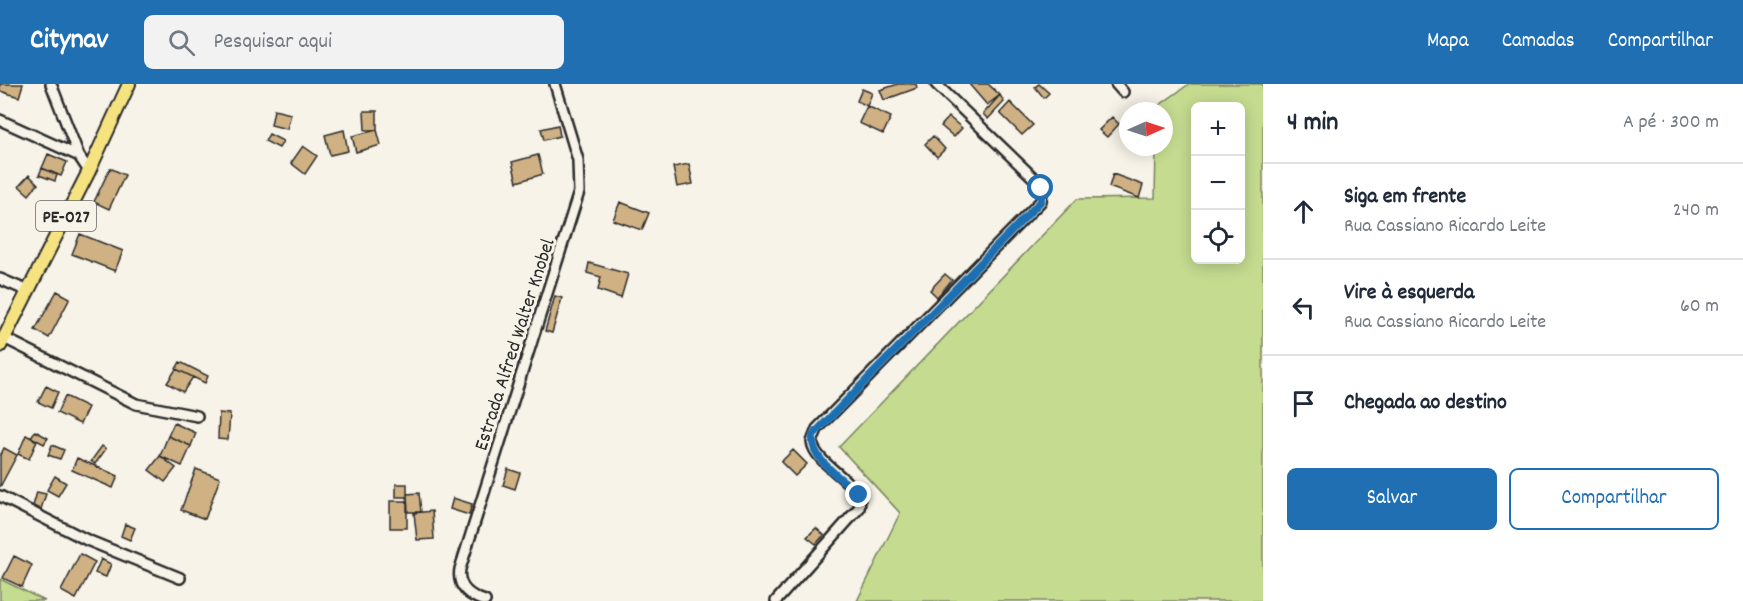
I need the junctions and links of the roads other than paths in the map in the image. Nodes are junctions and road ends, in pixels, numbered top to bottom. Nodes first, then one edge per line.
1 (51, 84) edge
2 (129, 84) edge
3 (555, 84) edge
4 (936, 84) edge
5 (1116, 84) edge
6 (1122, 92) dead end
7 (0, 120) edge
8 (79, 156) junction
9 (89, 171) junction
10 (0, 279) edge
11 (28, 291) junction
12 (2, 342) edge
13 (197, 416) dead end
14 (0, 496) edge
15 (180, 578) dead end
16 (485, 601) edge
17 (776, 601) edge

1 - 8 street
2 - 9 main road, PE-027
3 - 16 street, Estrada Alfred Walter Knobel
4 - 17 street
5 - 6 street
7 - 8 street
8 - 9 street
9 - 11 main road, PE-027
10 - 11 street
11 - 12 main road, PE-027
12 - 13 street
14 - 15 street

